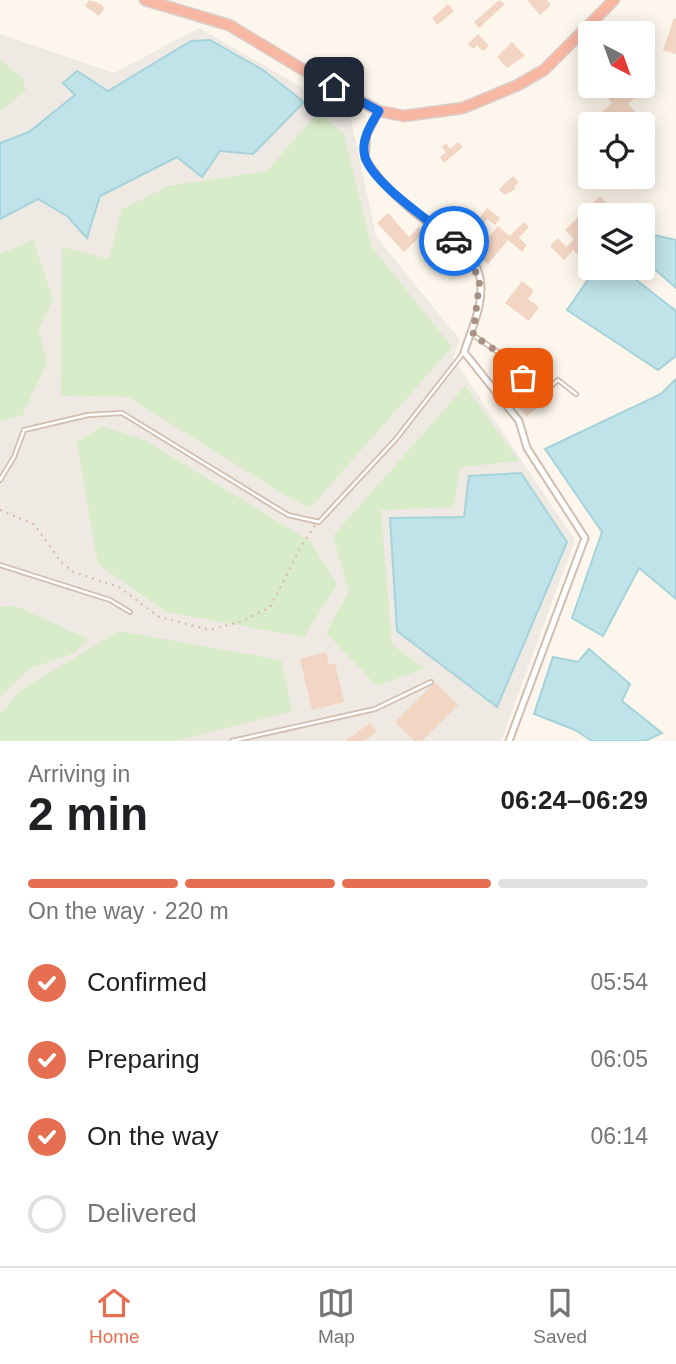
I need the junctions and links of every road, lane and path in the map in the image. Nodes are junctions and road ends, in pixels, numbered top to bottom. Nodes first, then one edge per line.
1 (145, 0) edge
2 (614, 0) edge
3 (379, 111) junction
4 (473, 335) junction
5 (464, 352) junction
6 (576, 394) dead end
7 (0, 480) edge
8 (0, 510) edge
9 (318, 522) junction
10 (0, 565) edge
11 (130, 612) dead end
12 (430, 682) dead end
13 (232, 741) edge
14 (509, 741) edge

1 - 3 highway
2 - 3 highway
3 - 4 street
4 - 5 street
4 - 6 lane
5 - 9 lane
5 - 14 street
7 - 9 lane
8 - 9 path
10 - 11 lane
12 - 13 lane

